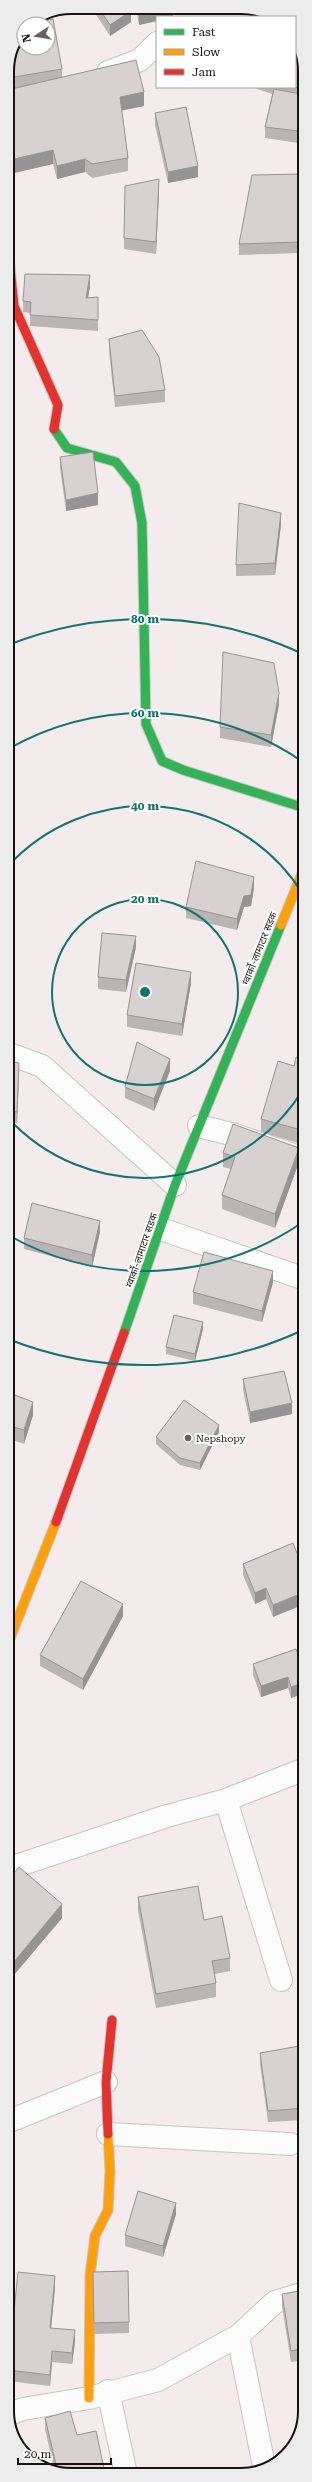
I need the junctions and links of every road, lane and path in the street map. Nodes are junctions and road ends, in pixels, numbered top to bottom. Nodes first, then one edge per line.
1 (156, 44) edge
2 (89, 80) edge
3 (14, 306) edge
4 (298, 806) edge
5 (298, 883) edge
6 (14, 1056) edge
7 (199, 1126) junction
8 (298, 1157) edge
9 (175, 1185) junction
10 (161, 1229) junction
11 (298, 1277) edge
12 (14, 1628) edge
13 (298, 1772) edge
14 (226, 1800) junction
15 (14, 1867) edge
16 (282, 1980) dead end
17 (112, 2020) dead end
18 (106, 2082) junction
19 (14, 2119) edge
20 (108, 2134) junction
21 (290, 2144) dead end
22 (298, 2295) edge
23 (238, 2336) junction
24 (98, 2395) junction
25 (14, 2412) edge
26 (263, 2463) edge
27 (124, 2468) edge

1 - 2 street
3 - 4 street
5 - 7 street, ग्वार्को-लामाटार सडक
6 - 9 street
7 - 8 street
7 - 9 street, ग्वार्को-लामाटार सडक
9 - 10 street, ग्वार्को-लामाटार सडक
10 - 11 street
10 - 12 street, ग्वार्को-लामाटार सडक
13 - 14 street
14 - 15 street
14 - 16 street
17 - 18 street
18 - 19 street
18 - 20 street
20 - 21 street
20 - 24 street
22 - 23 street
23 - 24 street
23 - 26 street
24 - 25 street
24 - 27 street

